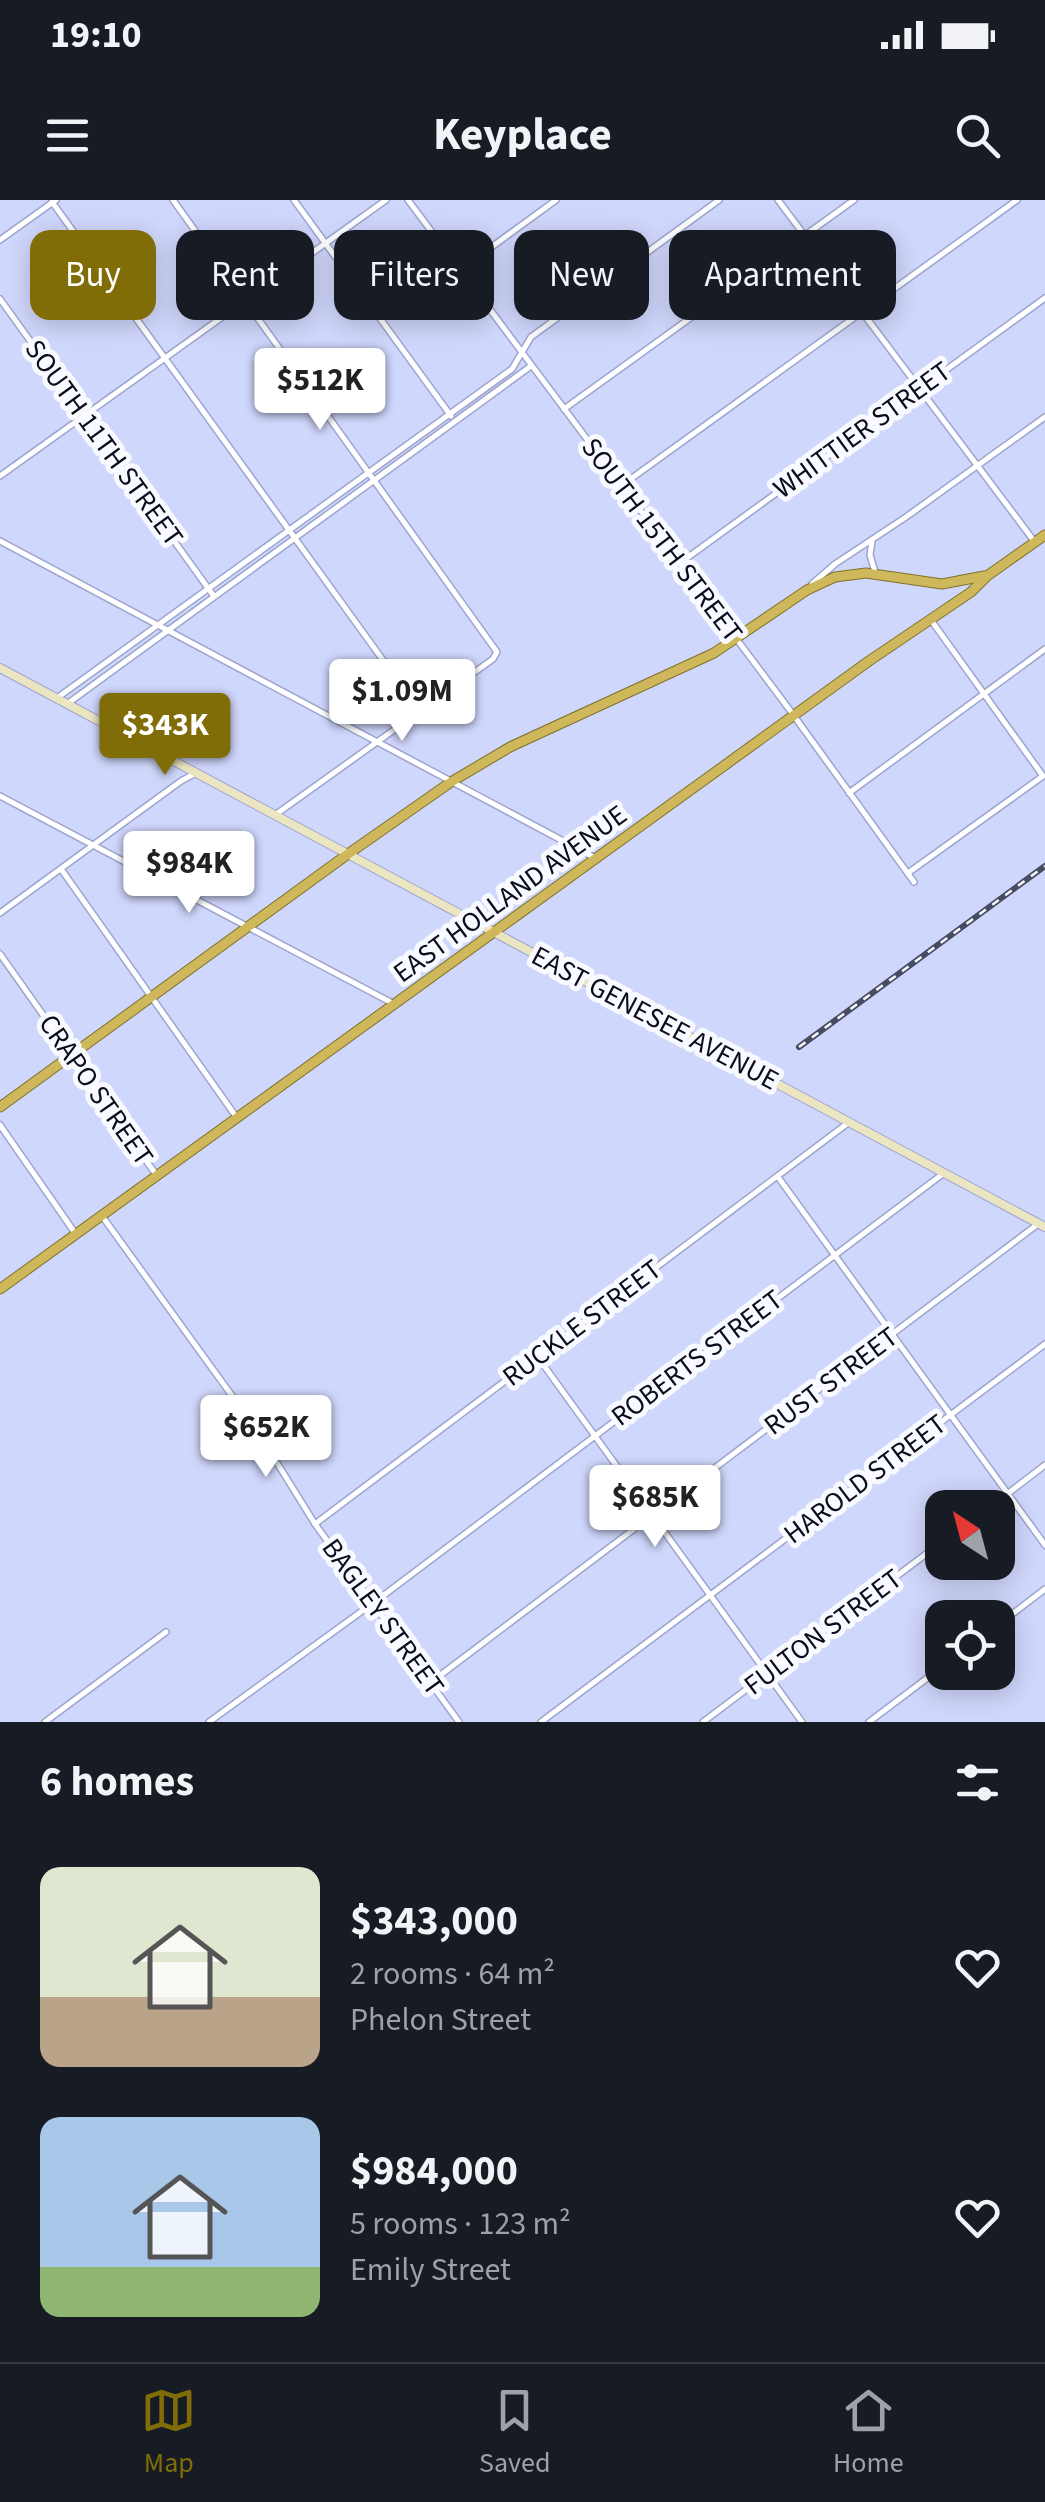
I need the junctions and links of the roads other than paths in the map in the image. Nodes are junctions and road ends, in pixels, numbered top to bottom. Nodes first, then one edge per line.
1 (172, 200) edge
2 (294, 200) edge
3 (386, 200) edge
4 (408, 200) edge
5 (556, 200) edge
6 (719, 200) edge
7 (778, 200) edge
8 (854, 200) edge
9 (1018, 200) edge
10 (54, 201) edge
11 (194, 230) edge
12 (430, 230) edge
13 (800, 230) edge
14 (812, 230) edge
15 (0, 240) edge
16 (325, 243) junction
17 (494, 245) edge
18 (314, 251) edge
19 (896, 287) edge
20 (0, 298) edge
21 (1045, 298) edge
22 (494, 316) edge
23 (217, 320) edge
24 (260, 320) edge
25 (687, 320) edge
26 (850, 320) edge
27 (867, 320) edge
28 (522, 353) junction
29 (165, 358) junction
30 (531, 366) junction
31 (919, 389) junction
32 (564, 409) junction
33 (84, 416) junction
34 (1045, 417) edge
35 (452, 418) junction
36 (977, 466) junction
37 (370, 472) junction
38 (1, 473) edge
39 (374, 478) junction
40 (621, 486) junction
41 (288, 530) junction
42 (1045, 534) edge
43 (294, 537) junction
44 (0, 541) edge
45 (872, 541) junction
46 (1035, 542) junction
47 (680, 564) junction
48 (876, 574) junction
49 (986, 576) junction
50 (208, 588) junction
51 (807, 590) junction
52 (213, 595) junction
53 (931, 620) junction
54 (158, 625) junction
55 (165, 630) junction
56 (737, 639) junction
57 (1045, 650) edge
58 (0, 668) edge
59 (984, 694) junction
60 (57, 698) junction
61 (67, 704) junction
62 (418, 710) junction
63 (794, 716) junction
64 (375, 742) junction
65 (196, 774) junction
66 (1043, 776) edge
67 (450, 782) junction
68 (849, 792) junction
69 (0, 796) edge
70 (275, 815) junction
71 (94, 845) junction
72 (348, 854) junction
73 (597, 859) junction
74 (61, 869) junction
75 (908, 873) junction
76 (914, 882) dead end
77 (0, 913) edge
78 (248, 928) junction
79 (495, 932) junction
80 (0, 954) edge
81 (152, 998) junction
82 (394, 1004) junction
83 (72, 1055) junction
84 (0, 1107) edge
85 (237, 1118) junction
86 (849, 1122) junction
87 (0, 1125) edge
88 (944, 1173) junction
89 (157, 1176) junction
90 (778, 1177) junction
91 (102, 1216) junction
92 (1042, 1225) edge
93 (76, 1234) junction
94 (835, 1254) junction
95 (0, 1289) edge
96 (894, 1334) junction
97 (1045, 1344) edge
98 (538, 1356) junction
99 (950, 1415) junction
100 (594, 1436) junction
101 (1045, 1466) edge
102 (1006, 1490) edge
103 (1012, 1490) edge
104 (1015, 1503) edge
105 (652, 1516) junction
106 (315, 1524) junction
107 (1045, 1544) edge
108 (925, 1555) edge
109 (1045, 1589) edge
110 (710, 1595) junction
111 (373, 1603) junction
112 (1015, 1612) edge
113 (166, 1632) dead end
114 (768, 1674) junction
115 (925, 1679) edge
116 (430, 1683) junction
117 (44, 1722) edge
118 (209, 1722) edge
119 (459, 1722) edge
120 (541, 1722) edge
121 (703, 1722) edge
122 (802, 1722) edge
123 (869, 1722) edge

1 - 11 street
2 - 16 street
3 - 16 street
4 - 12 street, SOUTH 15TH STREET
5 - 17 street
6 - 28 street
7 - 13 street
8 - 14 street
9 - 19 street
10 - 15 street
10 - 29 street
16 - 18 street
16 - 35 street
20 - 33 street, SOUTH 11TH STREET
21 - 31 street, WHITTIER STREET
22 - 28 street, SOUTH 15TH STREET
23 - 29 street
24 - 37 street
25 - 32 street
26 - 40 street
27 - 31 street
28 - 30 street, SOUTH 15TH STREET
28 - 35 street
29 - 33 street
29 - 41 street
30 - 32 street, SOUTH 15TH STREET
30 - 35 street
31 - 36 street
31 - 47 street, WHITTIER STREET
32 - 40 street, SOUTH 15TH STREET
33 - 38 street
33 - 50 street, SOUTH 11TH STREET
34 - 36 street
35 - 37 street
35 - 39 street
36 - 45 street
36 - 46 street
37 - 39 street
37 - 41 street
39 - 43 street
39 - 62 street
40 - 47 street, SOUTH 15TH STREET
41 - 43 street
41 - 50 street
42 - 46 highway, EAST HOLLAND AVENUE
43 - 52 street
43 - 62 street
44 - 54 street
45 - 48 street
45 - 51 street
46 - 49 highway, EAST HOLLAND AVENUE
47 - 56 street, SOUTH 15TH STREET
48 - 49 highway
48 - 51 highway
49 - 53 highway, EAST HOLLAND AVENUE
50 - 52 street, SOUTH 11TH STREET
50 - 54 street
51 - 56 highway
52 - 55 street
53 - 59 street
53 - 63 highway, EAST HOLLAND AVENUE
54 - 55 street
54 - 60 street
55 - 61 street
55 - 64 street
56 - 63 street, SOUTH 15TH STREET
56 - 67 highway
57 - 59 street
58 - 60 main road, EAST GENESEE AVENUE
59 - 66 street
59 - 68 street
60 - 61 main road, EAST GENESEE AVENUE
61 - 65 main road, EAST GENESEE AVENUE
62 - 64 street
63 - 68 street, SOUTH 15TH STREET
63 - 73 highway, EAST HOLLAND AVENUE
64 - 67 street
64 - 70 street
65 - 70 main road, EAST GENESEE AVENUE
65 - 71 street
66 - 75 street
67 - 72 highway
67 - 73 street
68 - 75 street, SOUTH 15TH STREET
69 - 71 street
70 - 72 main road, EAST GENESEE AVENUE
71 - 74 street
71 - 78 street
72 - 78 highway
72 - 79 main road, EAST GENESEE AVENUE
73 - 79 highway, EAST HOLLAND AVENUE
74 - 77 street
74 - 81 street
75 - 76 street, SOUTH 15TH STREET
78 - 81 highway
78 - 82 street
79 - 82 highway, EAST HOLLAND AVENUE
79 - 86 main road, EAST GENESEE AVENUE
80 - 83 street, CRAPO STREET
81 - 83 highway
81 - 85 street
82 - 85 highway, EAST HOLLAND AVENUE
83 - 84 highway
83 - 89 street, CRAPO STREET
85 - 89 highway, EAST HOLLAND AVENUE
86 - 88 main road, EAST GENESEE AVENUE
86 - 90 street, RUCKLE STREET
87 - 93 street
88 - 92 main road, EAST GENESEE AVENUE
88 - 94 street, ROBERTS STREET
89 - 91 highway, EAST HOLLAND AVENUE
90 - 94 street
90 - 98 street, RUCKLE STREET
91 - 93 highway, EAST HOLLAND AVENUE
91 - 106 street, BAGLEY STREET
92 - 96 street, RUST STREET
93 - 95 highway, EAST HOLLAND AVENUE
94 - 96 street
94 - 100 street, ROBERTS STREET
96 - 99 street
96 - 105 street, RUST STREET
97 - 99 street, HAROLD STREET
98 - 100 street
98 - 106 street, RUCKLE STREET
99 - 102 street
99 - 110 street, HAROLD STREET
100 - 105 street
100 - 111 street, ROBERTS STREET
101 - 103 street
104 - 107 street
105 - 110 street
105 - 116 street, RUST STREET
106 - 111 street, BAGLEY STREET
108 - 114 street, FULTON STREET
109 - 112 street
110 - 114 street
110 - 120 street, HAROLD STREET
111 - 116 street, BAGLEY STREET
111 - 118 street, ROBERTS STREET
113 - 117 street
114 - 121 street, FULTON STREET
114 - 122 street
115 - 123 street
116 - 119 street, BAGLEY STREET

